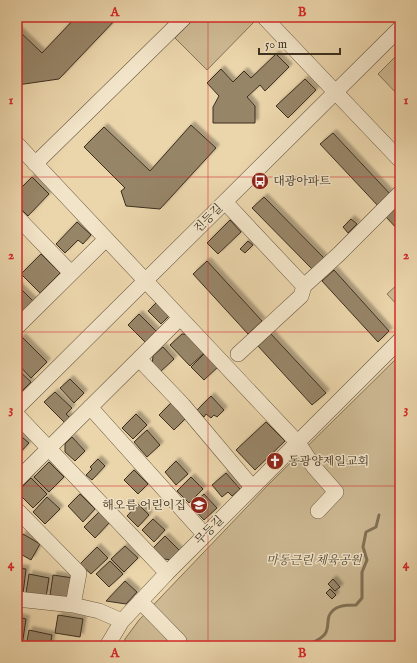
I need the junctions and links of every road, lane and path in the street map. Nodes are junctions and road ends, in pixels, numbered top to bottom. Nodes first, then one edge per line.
1 (185, 17) edge
2 (264, 17) edge
3 (400, 28) edge
4 (336, 92) junction
5 (17, 144) edge
6 (400, 160) edge
7 (35, 164) junction
8 (400, 193) edge
9 (225, 202) junction
10 (17, 217) edge
11 (106, 239) junction
12 (71, 273) junction
13 (146, 281) junction
14 (304, 286) junction
15 (180, 318) junction
16 (17, 327) edge
17 (400, 340) edge
18 (238, 354) dead end
19 (139, 359) junction
20 (90, 407) junction
21 (17, 408) edge
22 (17, 415) edge
23 (298, 443) junction
24 (49, 448) junction
25 (17, 480) edge
26 (252, 487) junction
27 (17, 510) edge
28 (318, 511) dead end
29 (204, 534) junction
30 (167, 573) junction
31 (17, 599) edge
32 (140, 601) junction
33 (73, 606) junction
34 (122, 621) junction
35 (179, 641) dead end
36 (108, 643) edge

1 - 7 street
2 - 4 street
3 - 4 street, 진등길
4 - 6 street
4 - 9 street, 진등길
5 - 7 street
7 - 11 street
8 - 14 street
9 - 13 street, 진등길
9 - 14 street
10 - 12 street
11 - 12 street
11 - 13 street
12 - 16 street
13 - 15 street
13 - 21 street, 진등길
14 - 18 street
15 - 19 street
15 - 23 street
17 - 23 street, 무등길
19 - 20 street
19 - 26 street
20 - 24 street
20 - 29 street
22 - 24 street
23 - 26 street, 무등길
23 - 28 street
24 - 25 street
24 - 30 street
26 - 29 street, 무등길
27 - 33 street
29 - 30 street, 무등길
30 - 32 street, 무등길
31 - 33 street
32 - 34 street, 무등길
32 - 35 street
33 - 34 street
34 - 36 street, 무등길

